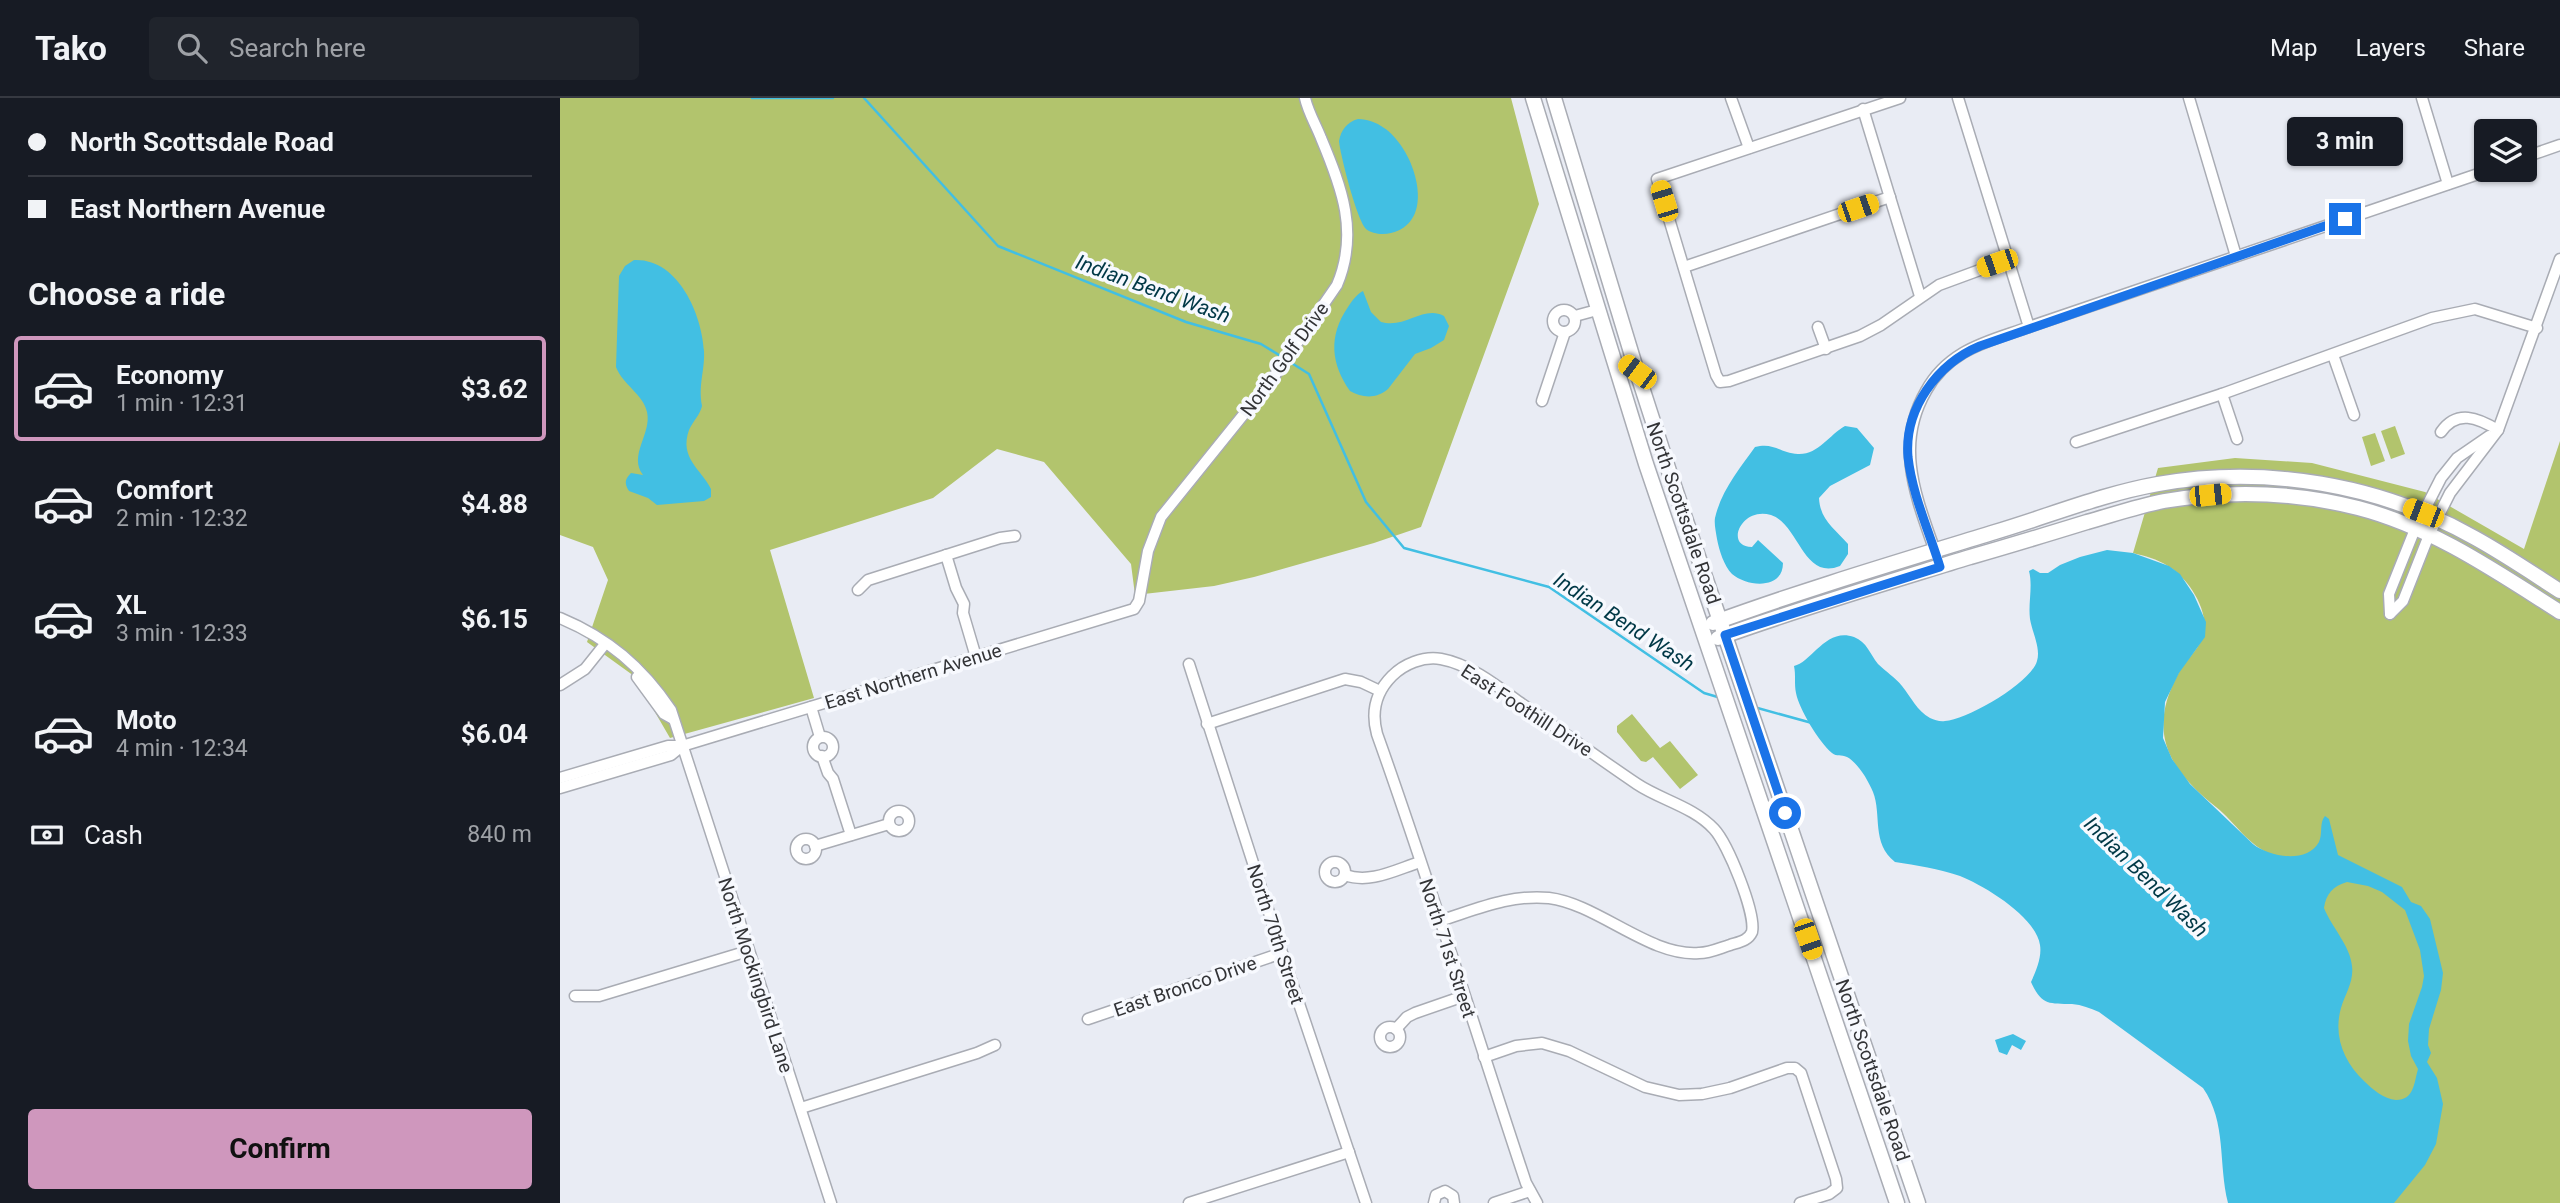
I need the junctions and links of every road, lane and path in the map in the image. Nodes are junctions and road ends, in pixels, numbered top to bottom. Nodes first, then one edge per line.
1 (1305, 98) edge
2 (1533, 98) edge
3 (1554, 98) edge
4 (1731, 98) edge
5 (1900, 98) edge
6 (1958, 98) edge
7 (2189, 98) edge
8 (2422, 98) edge
9 (1863, 109) junction
10 (2560, 145) edge
11 (1749, 148) junction
12 (2537, 153) edge
13 (2474, 175) edge
14 (2448, 184) junction
15 (1890, 197) junction
16 (1595, 233) junction
17 (2236, 256) junction
18 (2560, 259) edge
19 (2007, 260) junction
20 (1684, 267) junction
21 (1920, 296) junction
22 (1597, 310) junction
23 (1575, 316) junction
24 (1818, 327) dead end
25 (2029, 327) junction
26 (2537, 328) junction
27 (1565, 332) junction
28 (1826, 349) junction
29 (2333, 355) junction
30 (1637, 372) junction
31 (2222, 394) junction
32 (1542, 401) dead end
33 (2354, 415) dead end
34 (2498, 430) junction
35 (2441, 432) dead end
36 (2238, 439) dead end
37 (2076, 442) dead end
38 (2227, 477) junction
39 (2226, 493) junction
40 (2430, 516) junction
41 (2415, 529) junction
42 (2430, 535) junction
43 (1015, 536) dead end
44 (1935, 550) junction
45 (946, 555) junction
46 (1940, 567) junction
47 (858, 590) dead end
48 (2560, 591) edge
49 (1139, 601) joint
50 (2560, 612) edge
51 (560, 618) edge
52 (1720, 621) junction
53 (1725, 635) junction
54 (1706, 638) junction
55 (605, 644) junction
56 (976, 657) junction
57 (1189, 664) dead end
58 (560, 685) edge
59 (1380, 691) junction
60 (811, 707) junction
61 (1207, 724) junction
62 (682, 746) junction
63 (560, 778) edge
64 (560, 788) edge
65 (889, 824) dead end
66 (851, 835) junction
67 (815, 846) dead end
68 (1420, 862) junction
69 (1345, 875) dead end
70 (1439, 922) junction
71 (748, 951) junction
72 (1282, 953) junction
73 (575, 996) dead end
74 (1464, 996) junction
75 (1088, 1019) dead end
76 (1396, 1029) dead end
77 (995, 1045) dead end
78 (1484, 1057) junction
79 (800, 1108) junction
80 (1349, 1152) junction
81 (1530, 1191) junction
82 (831, 1203) edge
83 (1189, 1203) edge
84 (1366, 1203) edge
85 (1434, 1203) edge
86 (1454, 1203) edge
87 (1494, 1203) edge
88 (1537, 1203) edge
89 (1801, 1203) edge
90 (1897, 1203) edge
91 (1918, 1203) edge

1 - 49 street, North Golf Drive
2 - 22 main road, North Scottsdale Road
3 - 16 main road, North Scottsdale Road
4 - 11 street
5 - 9 street
6 - 19 street
7 - 17 street
8 - 14 street
9 - 11 street
9 - 15 street
10 - 12 street
11 - 20 street
13 - 14 street
14 - 17 street
15 - 20 street
15 - 21 street
16 - 22 main road
16 - 30 main road, North Scottsdale Road
17 - 25 street
18 - 26 street
19 - 21 street
19 - 25 street
20 - 28 street
21 - 28 street
22 - 23 street
22 - 30 main road
22 - 54 main road, North Scottsdale Road
23 - 27 street
23 - 27 street
24 - 28 street
25 - 44 street
26 - 29 street
26 - 34 street
27 - 32 street
29 - 31 street
29 - 33 street
30 - 52 main road, North Scottsdale Road
31 - 36 street
31 - 37 street
34 - 35 street
34 - 40 street
38 - 39 main road
38 - 40 main road
38 - 44 main road
39 - 41 main road
39 - 46 main road
40 - 41 street
40 - 42 street
40 - 48 main road
41 - 42 main road
41 - 42 street
42 - 50 main road
43 - 45 street
44 - 46 street
44 - 52 main road
45 - 47 street
45 - 56 street
46 - 53 main road
49 - 56 street, East Northern Avenue
51 - 55 street, North Mockingbird Lane
52 - 53 main road, North Scottsdale Road
52 - 54 main road
53 - 54 main road
53 - 91 main road, North Scottsdale Road
54 - 90 main road, North Scottsdale Road
55 - 58 street
55 - 62 street, North Mockingbird Lane
56 - 60 street, East Northern Avenue
57 - 61 street, North 70th Street
59 - 61 street
59 - 68 street, North 71st Street
59 - 70 street, East Foothill Drive
60 - 62 street, East Northern Avenue
60 - 66 street
61 - 72 street, North 70th Street
62 - 63 street
62 - 64 street
62 - 71 street, North Mockingbird Lane
65 - 66 street
66 - 67 street
68 - 69 street
68 - 70 street, North 71st Street
70 - 74 street, North 71st Street
71 - 73 street
71 - 79 street, North Mockingbird Lane
72 - 75 street, East Bronco Drive
72 - 80 street, North 70th Street
74 - 76 street
74 - 78 street, North 71st Street
77 - 79 street
78 - 81 street, North 71st Street
78 - 89 street
79 - 82 street, North Mockingbird Lane
80 - 83 street
80 - 84 street, North 70th Street
81 - 87 street
81 - 88 street, North 71st Street
85 - 86 street

